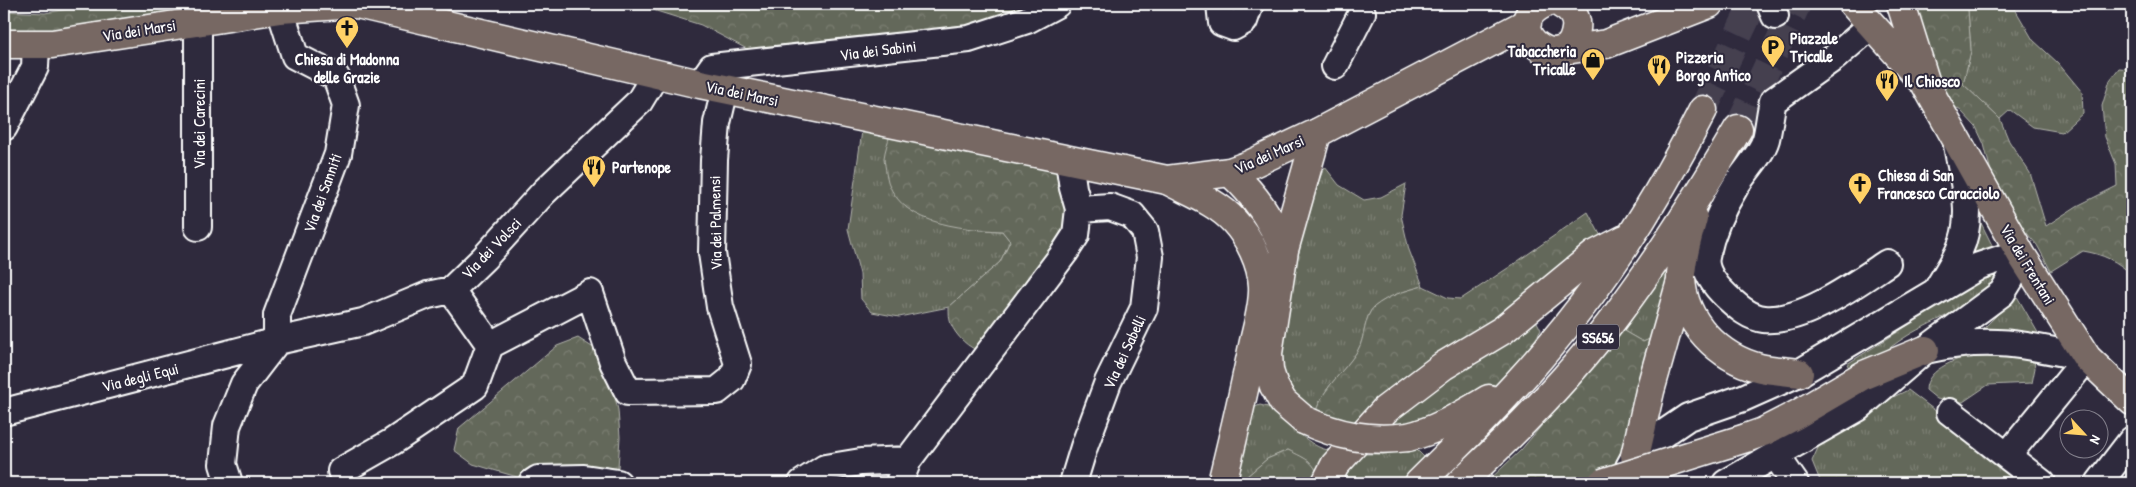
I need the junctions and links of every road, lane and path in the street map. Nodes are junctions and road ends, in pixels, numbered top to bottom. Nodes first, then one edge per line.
1 (1056, 4) edge
2 (1220, 4) edge
3 (1250, 4) edge
4 (1709, 4) edge
5 (1853, 4) edge
6 (1901, 4) edge
7 (1355, 7) edge
8 (280, 9) junction
9 (1538, 9) edge
10 (1568, 10) edge
11 (1688, 10) edge
12 (198, 22) junction
13 (1872, 25) junction
14 (4, 44) edge
15 (36, 44) junction
16 (1550, 50) junction
17 (1458, 60) junction
18 (1334, 66) dead end
19 (656, 74) junction
20 (712, 86) junction
21 (1927, 87) junction
22 (1703, 110) tunnel mouth
23 (4, 127) edge
24 (1738, 129) tunnel mouth
25 (1318, 133) junction
26 (1956, 136) junction
27 (1069, 161) junction
28 (1230, 172) junction
29 (1166, 180) junction
30 (1699, 195) junction
31 (1079, 209) junction
32 (198, 227) dead end
33 (1631, 236) junction
34 (1284, 250) junction
35 (2022, 256) junction
36 (1887, 263) dead end
37 (1681, 279) junction
38 (451, 290) junction
39 (1935, 293) junction
40 (276, 341) junction
41 (490, 345) junction
42 (1925, 350) junction
43 (2087, 358) junction
44 (1799, 374) junction
45 (1517, 384) junction
46 (2132, 401) edge
47 (4, 412) edge
48 (1950, 412) dead end
49 (2132, 440) edge
50 (1775, 454) junction
51 (1635, 456) junction
52 (2007, 456) junction
53 (341, 471) dead end
54 (903, 472) edge
55 (1470, 474) edge
56 (229, 483) edge
57 (532, 483) edge
58 (618, 483) edge
59 (802, 483) edge
60 (1074, 483) edge
61 (1222, 483) edge
62 (1326, 483) edge
63 (1420, 483) edge
64 (1602, 483) edge
65 (1621, 483) edge
66 (1726, 483) edge
67 (1795, 483) edge
68 (2042, 483) edge
69 (2099, 483) edge

1 - 20 street, Via dei Sabini
2 - 3 street
4 - 11 main road, Via dei Marsi
5 - 13 main road, Via dei Frentani
6 - 21 main road, Via dei Frentani
7 - 18 street
8 - 12 main road, Via dei Marsi
8 - 19 main road, Via dei Marsi
8 - 40 street, Via dei Sanniti
9 - 16 main road
9 - 17 main road, Via dei Marsi
10 - 11 main road, Via dei Marsi
10 - 16 main road
11 - 16 main road, Via dei Marsi
12 - 15 main road, Via dei Marsi
12 - 32 street, Via dei Carecini
13 - 21 main road, Via dei Frentani
13 - 36 street
14 - 15 main road, Via dei Marsi
15 - 23 street
16 - 17 main road, Via dei Marsi
17 - 25 main road, Via dei Marsi
19 - 20 main road, Via dei Marsi
19 - 38 street, Via dei Volsci
20 - 27 main road, Via dei Marsi
20 - 41 street, Via dei Palmensi
21 - 26 main road, Via dei Frentani
22 - 33 main road, SS656
24 - 30 main road, SS656
25 - 28 main road, Via dei Marsi
25 - 34 main road
26 - 35 main road, Via dei Frentani
26 - 39 street
27 - 29 main road, Via dei Marsi
27 - 31 street
28 - 29 main road, Via dei Marsi
28 - 34 main road
29 - 61 main road
30 - 37 main road
30 - 55 main road, SS656
31 - 54 street
31 - 60 street, Via dei Sabelli
33 - 45 main road, SS656
33 - 62 main road
34 - 45 main road, bridge
35 - 39 street
35 - 42 street
35 - 43 main road, Via dei Frentani
37 - 44 main road
37 - 51 main road
38 - 40 street, Via dei Volsci
38 - 41 street
39 - 44 street
40 - 47 street, Via degli Equi
40 - 56 street
41 - 53 street
42 - 43 street
42 - 50 street
42 - 64 main road, bridge
43 - 46 main road, Via dei Frentani
43 - 52 street
44 - 51 street
45 - 63 main road, SS656
48 - 52 street
49 - 69 street
50 - 66 street
50 - 67 street
51 - 65 street
52 - 68 street
54 - 59 street
57 - 58 street

